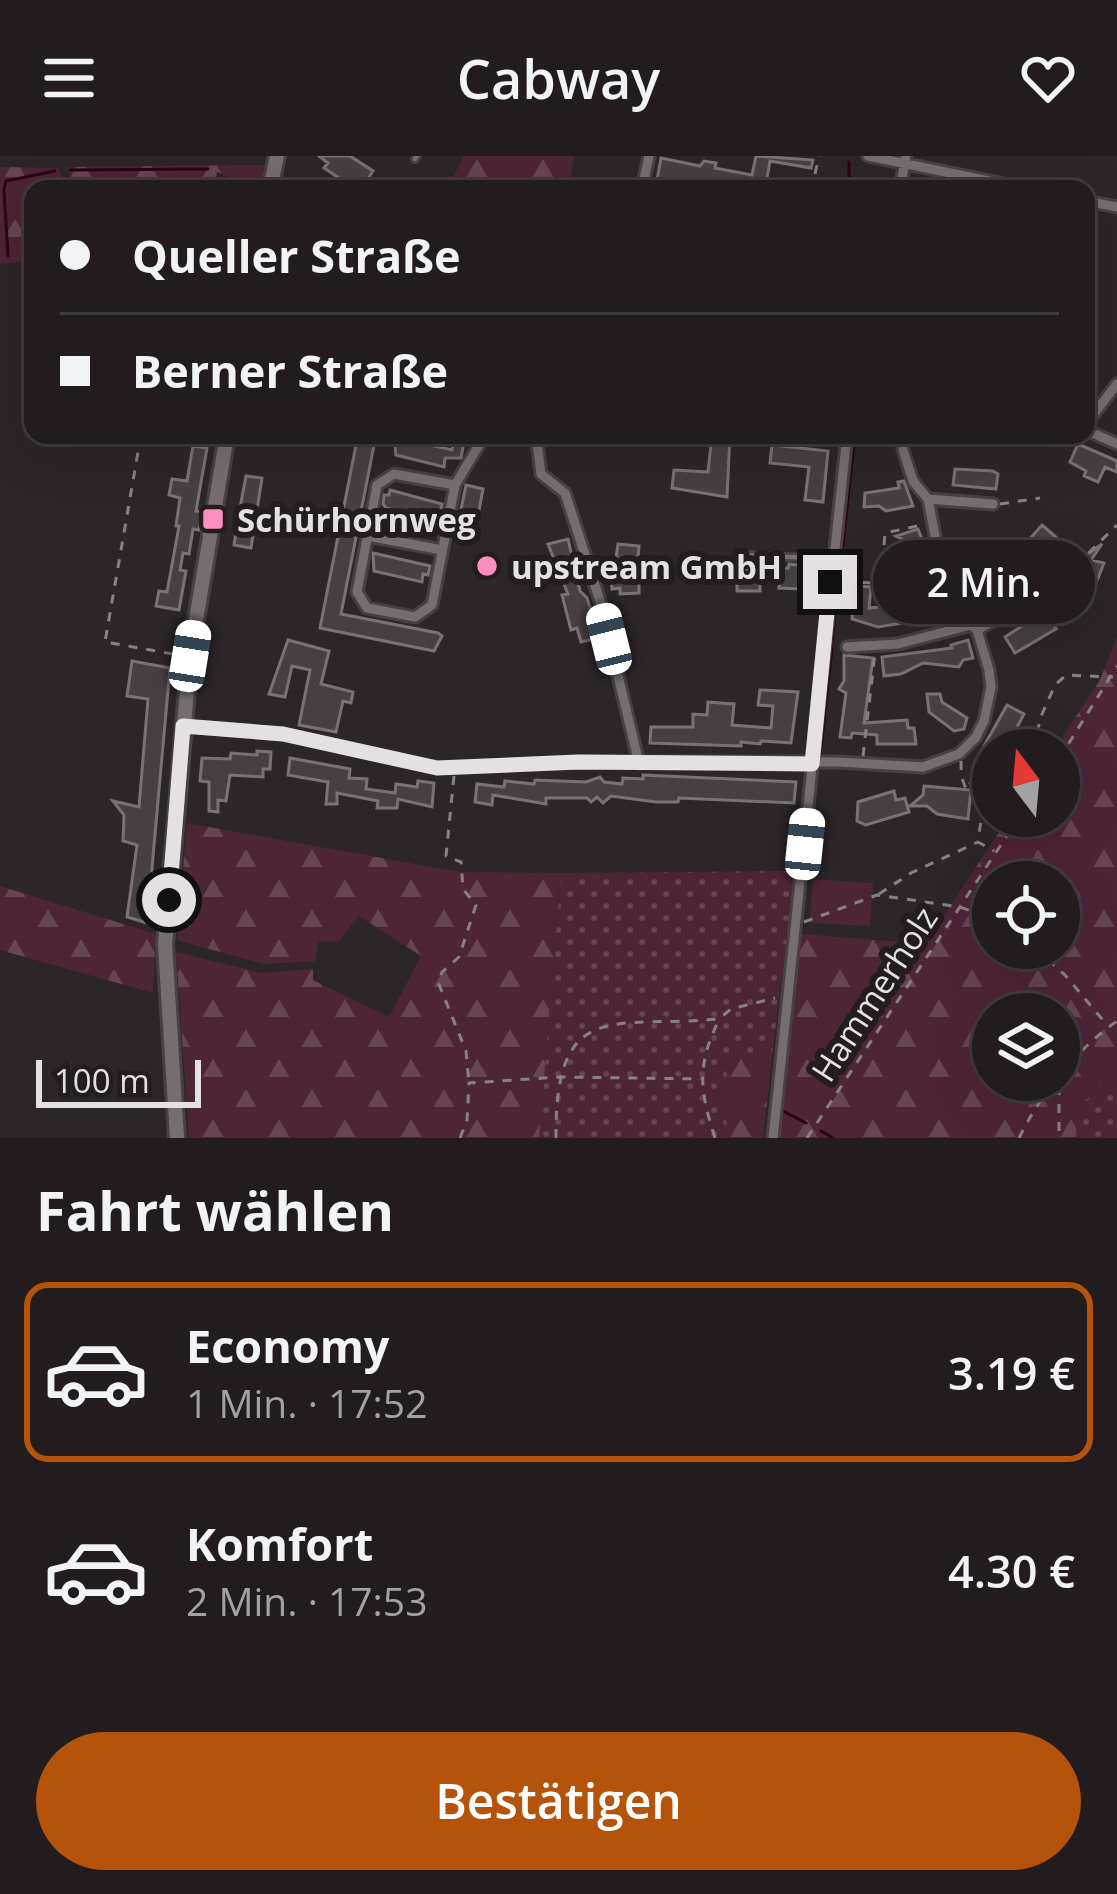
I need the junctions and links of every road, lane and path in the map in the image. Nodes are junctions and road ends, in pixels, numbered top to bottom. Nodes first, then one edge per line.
1 (819, 156) edge
2 (868, 156) edge
3 (906, 160) edge
4 (814, 174) dead end
5 (990, 180) edge
6 (1117, 384) edge
7 (1095, 415) edge
8 (139, 444) edge
9 (225, 444) edge
10 (479, 444) edge
11 (537, 444) edge
12 (846, 444) edge
13 (903, 449) dead end
14 (454, 485) junction
15 (1040, 498) dead end
16 (928, 499) junction
17 (993, 504) joint
18 (933, 522) junction
19 (1117, 525) edge
20 (368, 536) junction
21 (442, 550) junction
22 (832, 560) junction
23 (721, 569) dead end
24 (844, 582) dead end
25 (880, 583) junction
26 (948, 586) junction
27 (1054, 586) joint
28 (974, 627) junction
29 (847, 647) dead end
30 (875, 647) junction
31 (190, 656) junction
32 (1117, 666) edge
33 (1113, 677) junction
34 (183, 726) junction
35 (1038, 729) edge
36 (1078, 729) edge
37 (959, 754) junction
38 (639, 763) junction
39 (812, 764) junction
40 (862, 764) junction
41 (454, 768) junction
42 (972, 797) edge
43 (979, 837) edge
44 (1006, 837) edge
45 (978, 842) junction
46 (996, 852) junction
47 (877, 896) junction
48 (960, 907) junction
49 (972, 911) edge
50 (797, 924) junction
51 (1058, 969) edge
52 (789, 995) junction
53 (719, 1019) junction
54 (1117, 1021) edge
55 (1108, 1027) junction
56 (1080, 1053) edge
57 (560, 1077) junction
58 (701, 1079) junction
59 (469, 1083) junction
60 (1040, 1101) edge
61 (1059, 1101) edge
62 (177, 1138) edge
63 (460, 1138) edge
64 (556, 1138) edge
65 (715, 1138) edge
66 (773, 1138) edge
67 (807, 1138) edge
68 (1019, 1138) edge
69 (1059, 1138) edge

1 - 4 path
2 - 3 street
3 - 5 street
6 - 7 street
8 - 31 path
9 - 31 street
10 - 14 street
11 - 38 street
12 - 22 street
13 - 16 street
14 - 20 street
14 - 21 street
15 - 17 path
16 - 17 street
16 - 18 street
18 - 25 path
18 - 26 street
19 - 27 path
20 - 21 street
20 - 21 street
22 - 23 lane
22 - 39 street
24 - 25 path
25 - 26 path
26 - 28 street
27 - 28 street
28 - 30 street
28 - 37 street
29 - 30 street
30 - 40 path
31 - 34 street
32 - 33 path
33 - 35 path
33 - 36 path
34 - 41 street
34 - 62 street
37 - 40 street
37 - 42 path
38 - 39 street
38 - 41 street
39 - 40 street
39 - 50 street
41 - 59 path
43 - 45 path
44 - 46 path, Hammerholz
45 - 46 path
45 - 47 path
46 - 48 path, Hammerholz
47 - 48 path
47 - 50 path
48 - 49 path
48 - 67 path, Hammerholz
50 - 52 street
51 - 55 path
52 - 53 path
52 - 66 street
53 - 57 path
53 - 58 path
54 - 55 path
55 - 56 path
57 - 58 path
57 - 59 path
57 - 64 path
58 - 65 path
59 - 63 path
60 - 68 path
61 - 69 path

